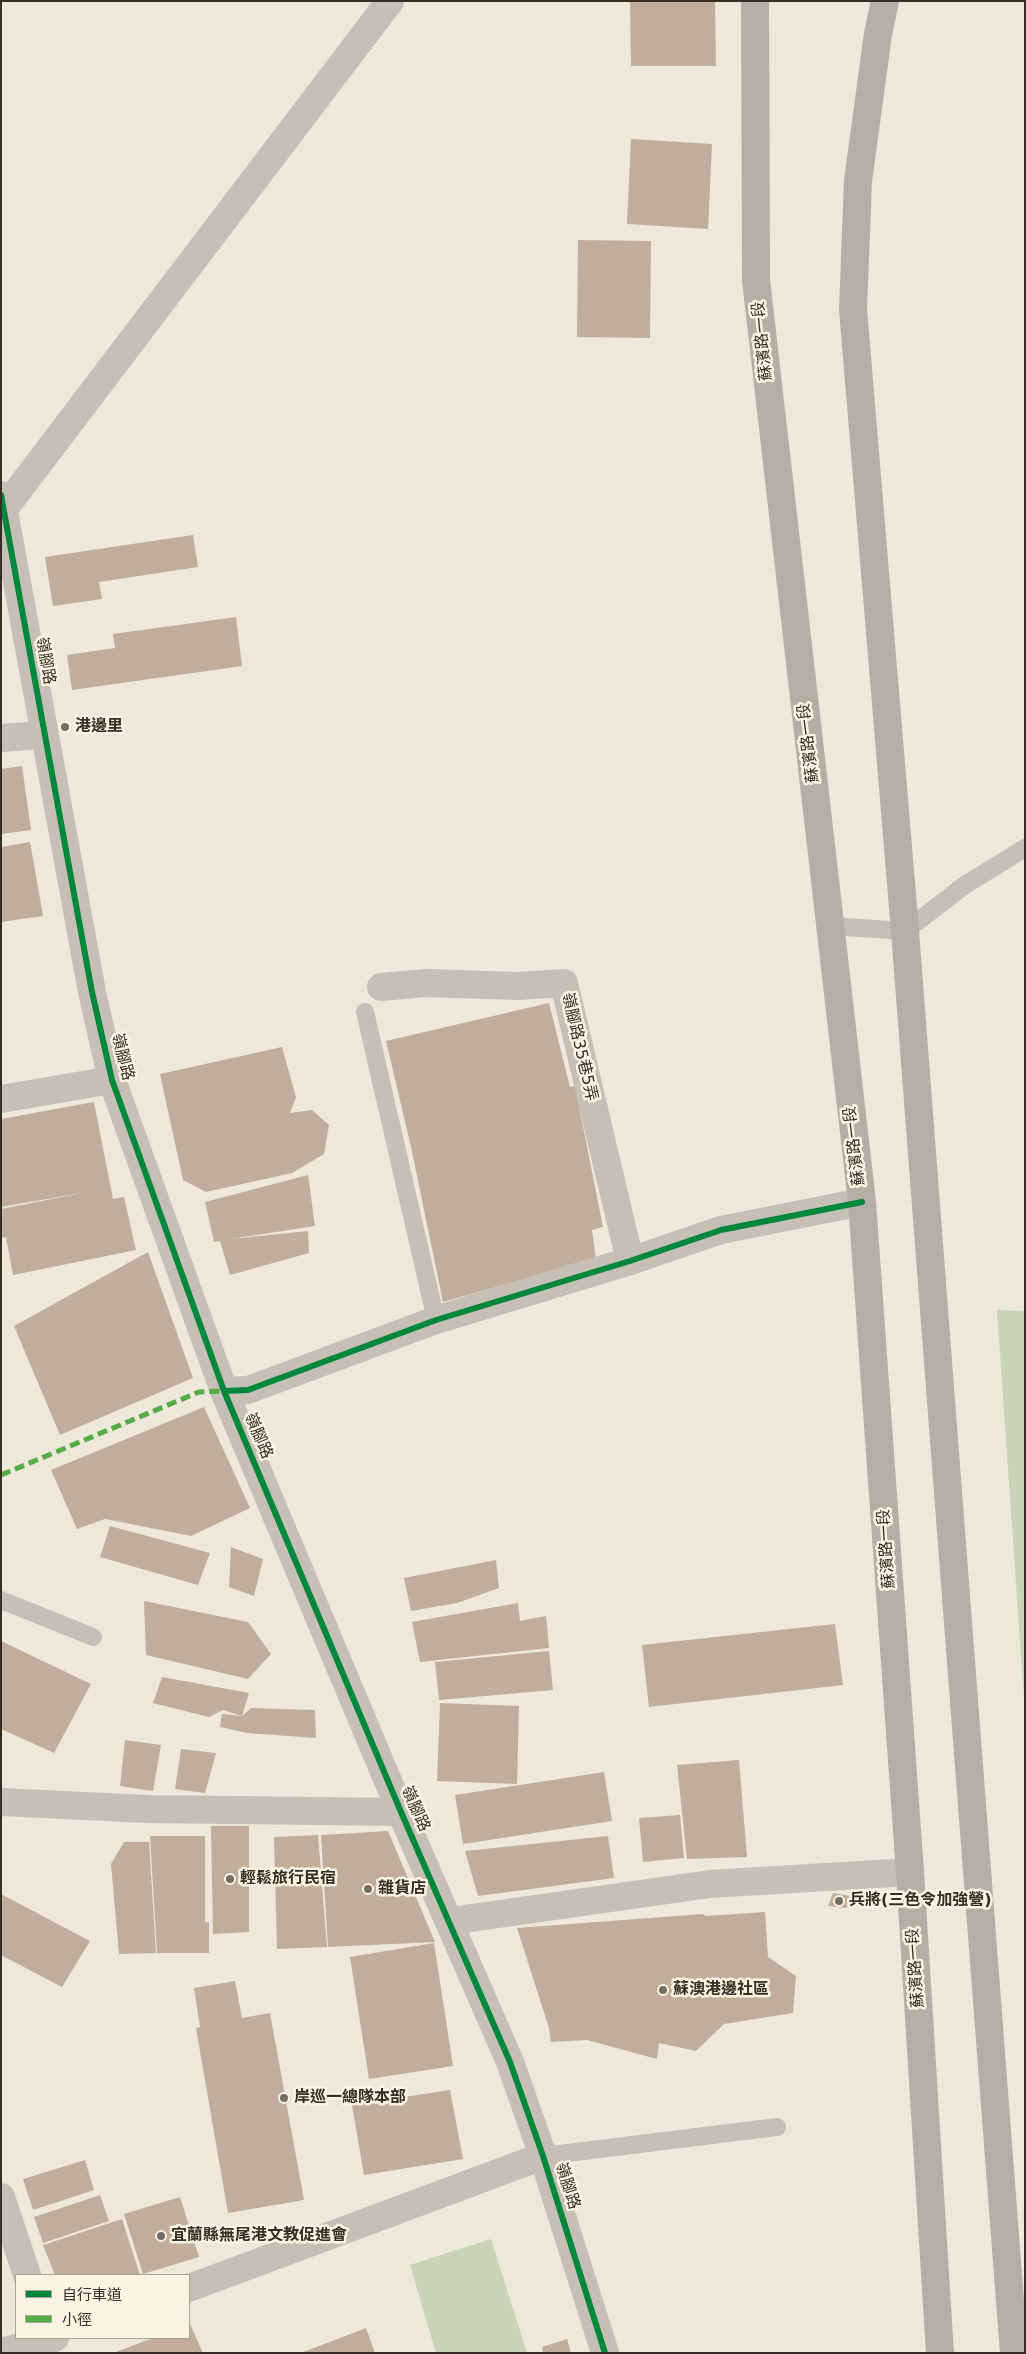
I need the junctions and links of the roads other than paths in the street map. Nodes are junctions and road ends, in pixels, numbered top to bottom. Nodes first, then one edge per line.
1 (390, 1) edge
2 (755, 1) edge
3 (885, 1) edge
4 (3, 502) edge
5 (44, 735) junction
6 (1, 738) edge
7 (1025, 848) edge
8 (830, 926) junction
9 (904, 931) junction
10 (381, 987) dead end
11 (365, 1012) dead end
12 (112, 1080) junction
13 (1, 1099) edge
14 (862, 1202) junction
15 (630, 1261) junction
16 (436, 1320) junction
17 (224, 1391) junction
18 (1, 1600) edge
19 (93, 1638) dead end
20 (1, 1802) edge
21 (401, 1812) junction
22 (910, 1872) junction
23 (450, 1921) junction
24 (778, 2127) dead end
25 (543, 2156) junction
26 (1, 2198) edge
27 (27, 2274) edge
28 (190, 2288) edge
29 (50, 2339) edge
30 (1, 2352) edge
31 (605, 2353) edge
32 (940, 2353) edge
33 (1014, 2353) edge

1 - 4 street
2 - 8 main road, 蘇濱路一段
3 - 9 main road
4 - 5 street, 嶺腳路
5 - 6 street
5 - 12 street, 嶺腳路
7 - 9 lane
8 - 9 lane
8 - 14 main road, 蘇濱路一段
9 - 33 main road
10 - 15 street, 嶺腳路35巷5弄
11 - 16 lane
12 - 13 street, 嶺腳路
12 - 17 street, 嶺腳路
14 - 15 street
14 - 22 main road, 蘇濱路一段
15 - 16 street
16 - 17 street
17 - 21 street, 嶺腳路
18 - 19 lane
20 - 21 street
21 - 23 street, 嶺腳路
22 - 23 street
22 - 32 main road, 蘇濱路一段
23 - 25 street, 嶺腳路
24 - 25 lane
25 - 28 street, 嶺腳路
25 - 31 street, 嶺腳路
26 - 27 street
29 - 30 street

